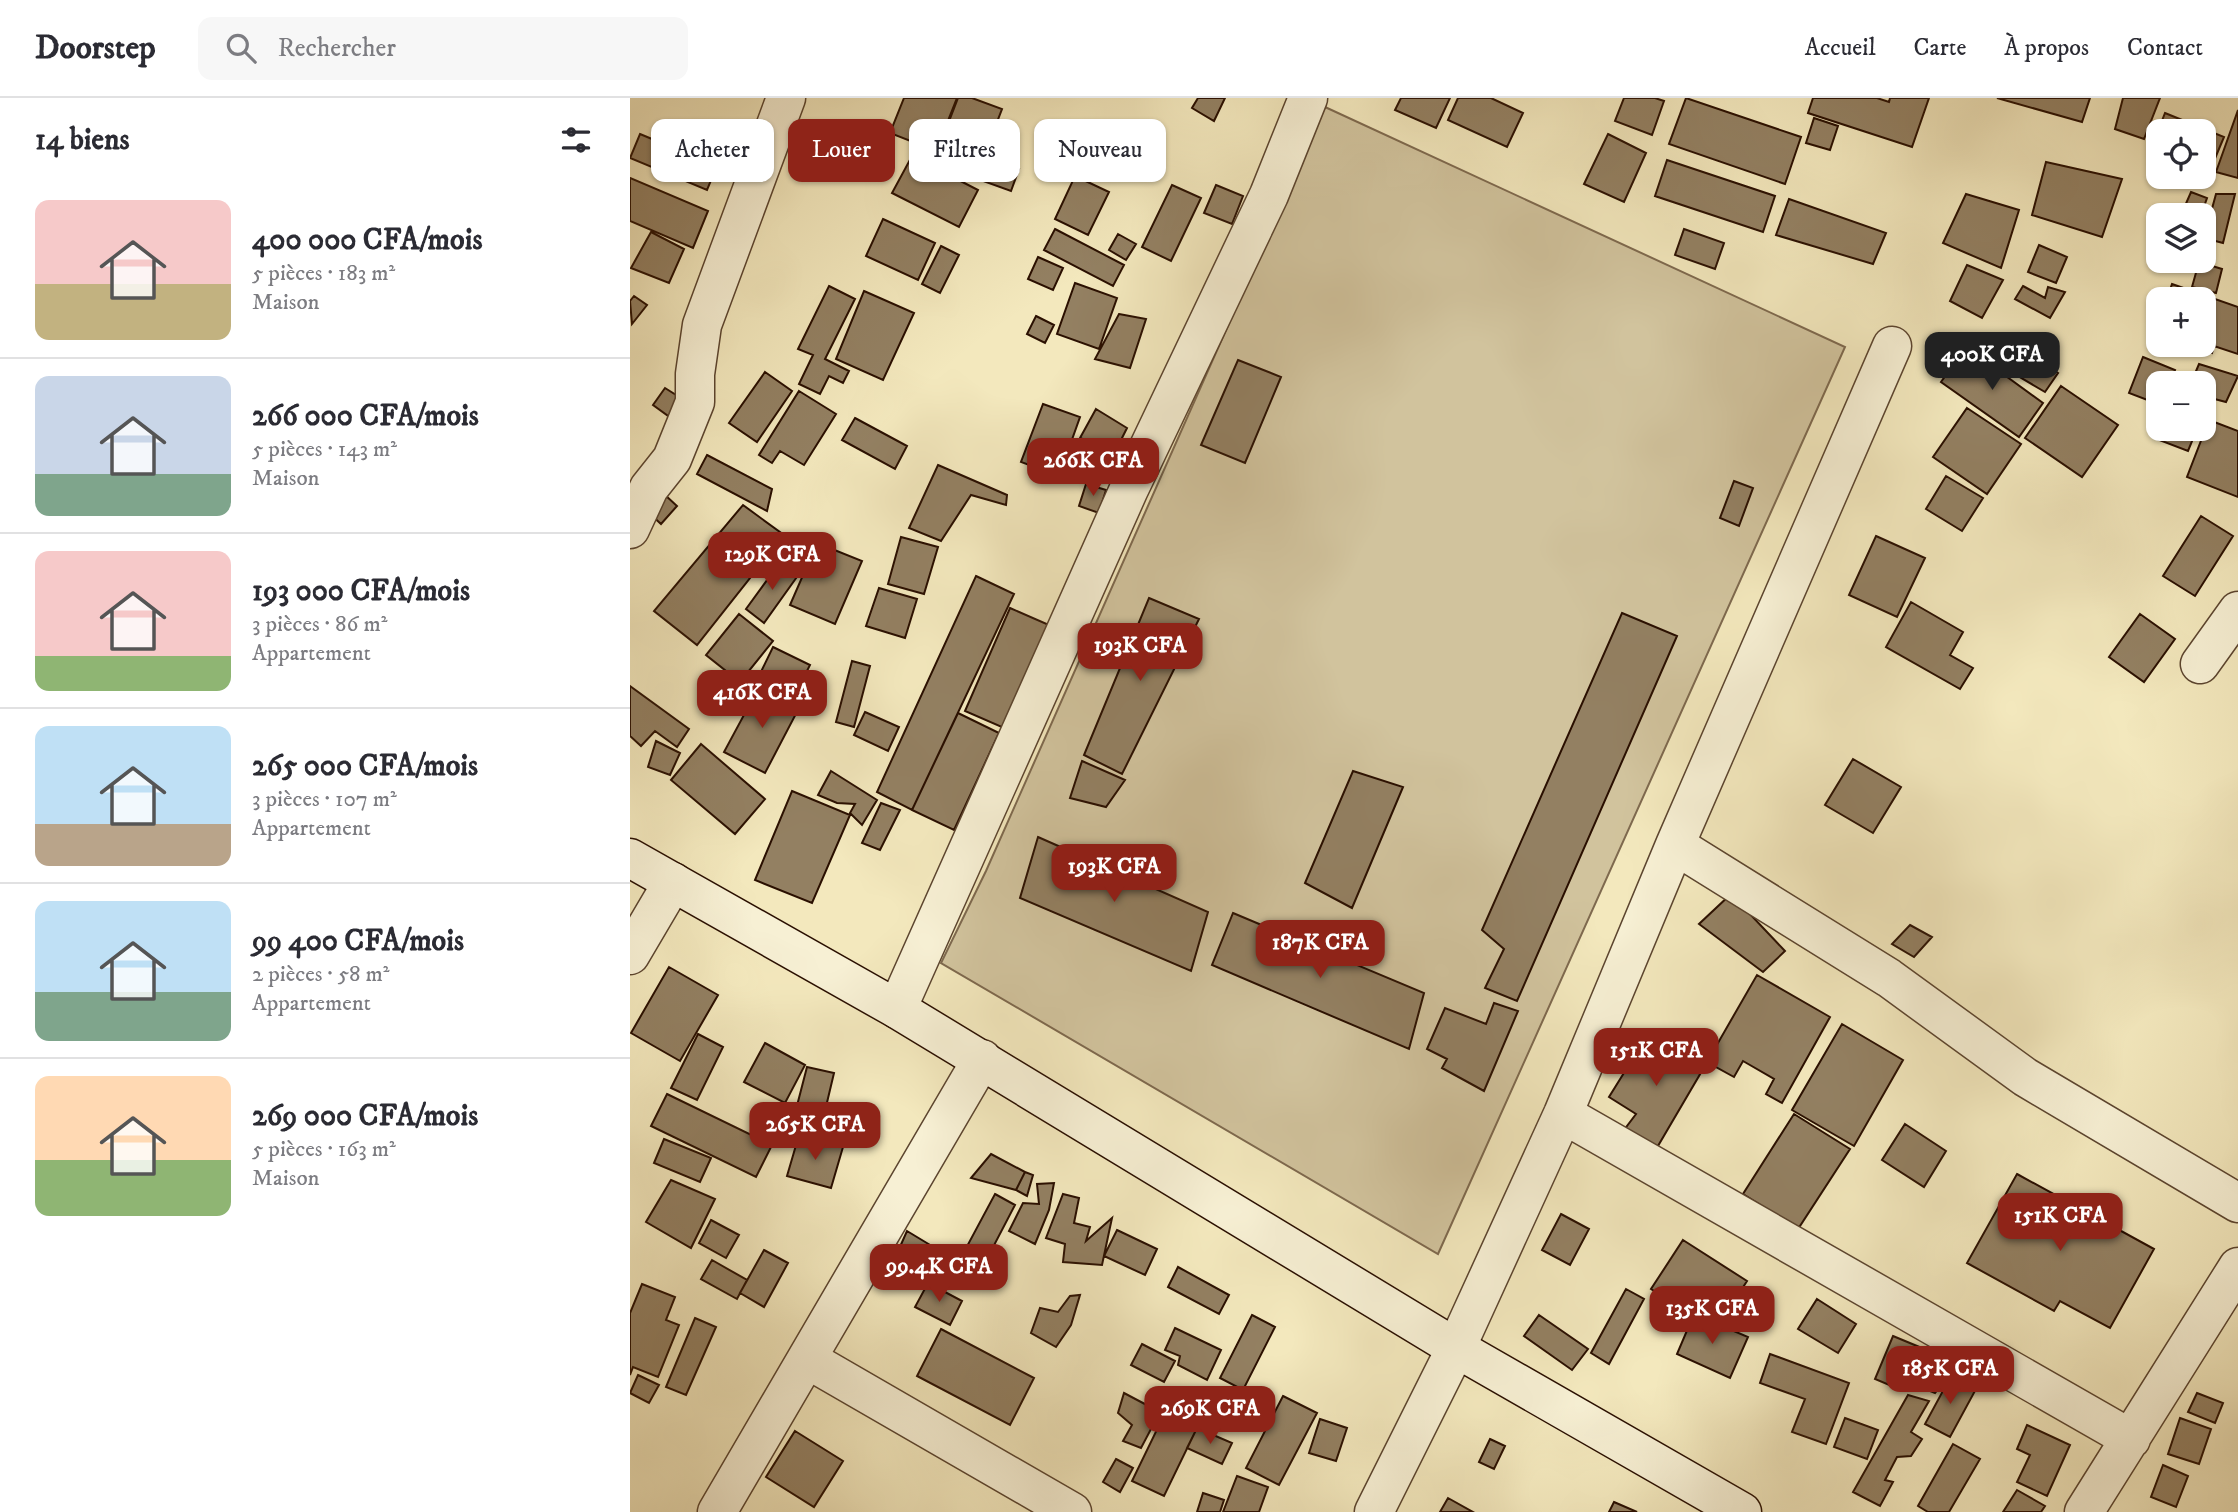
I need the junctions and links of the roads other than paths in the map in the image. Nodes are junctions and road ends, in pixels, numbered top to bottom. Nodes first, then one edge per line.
1 (786, 98) edge
2 (1308, 98) edge
3 (1892, 346) dead end
4 (630, 529) edge
5 (2238, 611) edge
6 (2200, 664) dead end
7 (1675, 845) junction
8 (630, 858) edge
9 (673, 882) junction
10 (630, 955) edge
11 (897, 1009) junction
12 (982, 1059) junction
13 (1563, 1115) junction
14 (2238, 1203) edge
15 (2238, 1267) edge
16 (1456, 1348) junction
17 (807, 1359) junction
18 (2132, 1439) junction
19 (717, 1512) edge
20 (1072, 1512) edge
21 (1374, 1512) edge
22 (1742, 1512) edge
23 (2084, 1512) edge

1 - 4 street
2 - 11 street
3 - 7 street
5 - 6 street
7 - 13 street
7 - 14 street
8 - 9 street
9 - 10 street
9 - 11 street
11 - 12 street
12 - 16 street
12 - 17 street
13 - 16 street
13 - 18 street
15 - 18 street
16 - 21 street
16 - 22 street
17 - 19 street
17 - 20 street
18 - 23 street

